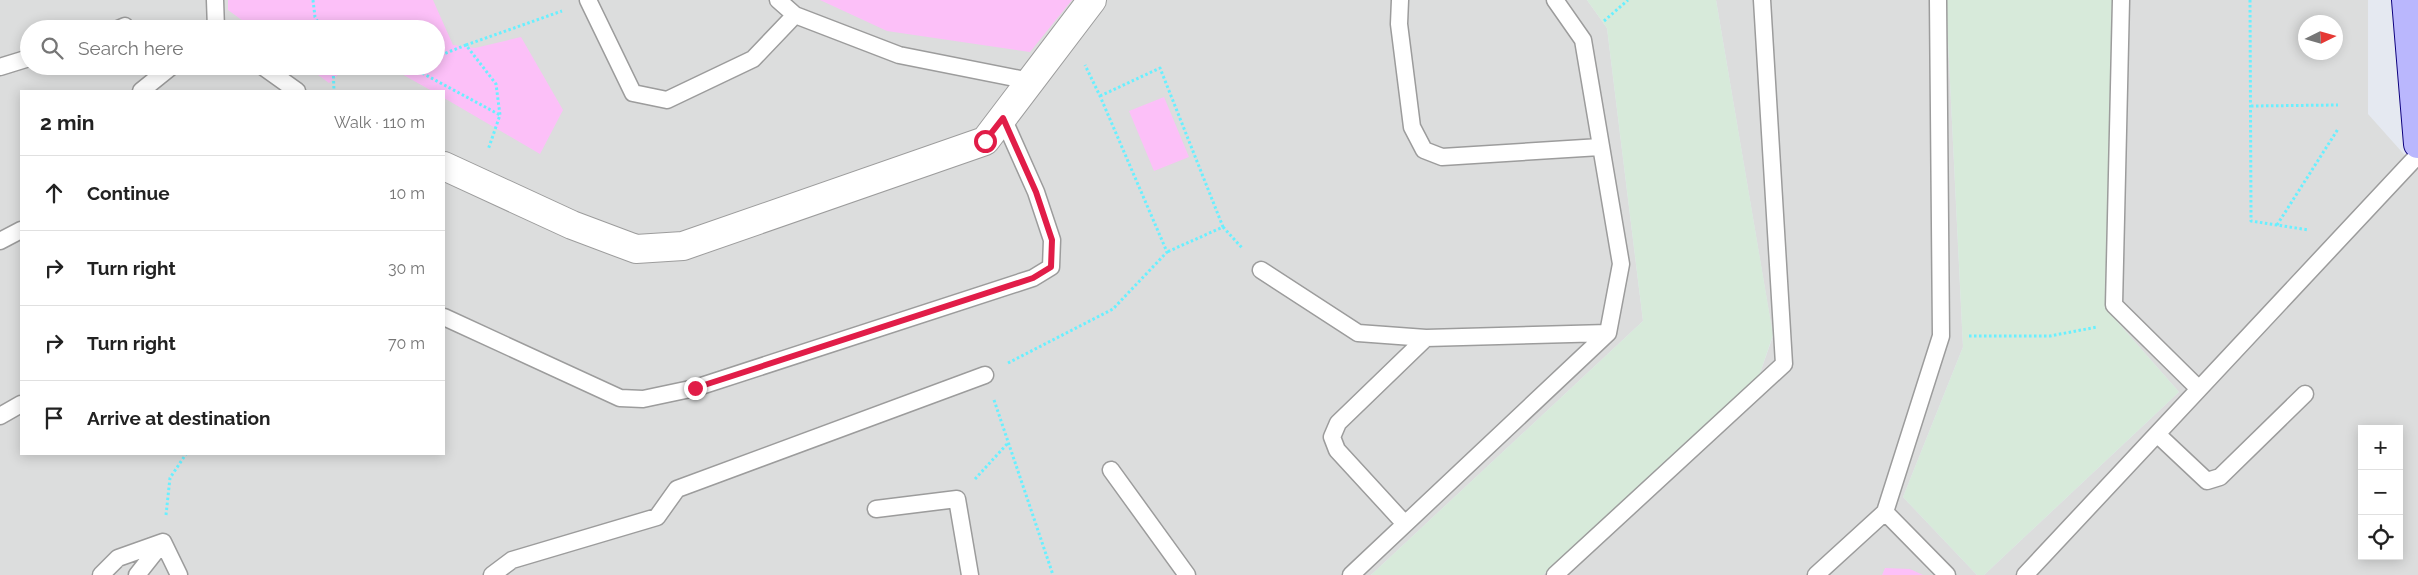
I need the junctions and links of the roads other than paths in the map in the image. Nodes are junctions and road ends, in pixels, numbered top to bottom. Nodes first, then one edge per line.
1 (215, 0) edge
2 (588, 0) edge
3 (778, 0) edge
4 (1092, 0) edge
5 (1400, 0) edge
6 (1555, 0) edge
7 (1762, 0) edge
8 (1938, 0) edge
9 (2121, 0) edge
10 (2410, 6) edge
11 (795, 15) junction
12 (216, 20) edge
13 (20, 61) edge
14 (0, 67) edge
15 (161, 75) edge
16 (275, 75) edge
17 (1030, 81) junction
18 (143, 90) edge
19 (296, 90) edge
20 (1003, 118) junction
21 (2418, 144) edge
22 (1600, 147) junction
23 (2418, 155) edge
24 (445, 166) edge
25 (20, 231) edge
26 (0, 241) edge
27 (1261, 270) dead end
28 (445, 318) edge
29 (1608, 333) junction
30 (1426, 338) junction
31 (985, 375) road end
32 (2199, 389) junction
33 (2305, 394) dead end
34 (20, 405) edge
35 (0, 416) edge
36 (2156, 434) junction
37 (1111, 470) dead end
38 (876, 509) dead end
39 (1885, 512) junction
40 (1405, 524) junction
41 (163, 542) junction
42 (101, 575) edge
43 (137, 575) edge
44 (179, 575) edge
45 (492, 575) edge
46 (970, 575) edge
47 (1187, 575) edge
48 (1351, 575) edge
49 (1555, 575) edge
50 (1816, 575) edge
51 (1947, 575) edge
52 (2025, 575) edge

1 - 12 lane
2 - 11 lane
3 - 11 lane
4 - 17 street
5 - 22 lane
6 - 22 lane
7 - 49 lane
8 - 39 lane
9 - 32 lane
10 - 21 street
11 - 17 lane
13 - 14 lane
15 - 18 lane
16 - 19 lane
17 - 20 street
20 - 24 street
20 - 28 lane
22 - 29 lane
23 - 32 lane
25 - 26 lane
27 - 30 lane
29 - 30 lane
29 - 40 lane
30 - 40 lane
31 - 45 lane
32 - 36 lane
33 - 36 lane
34 - 35 lane
36 - 52 lane
37 - 47 lane
38 - 46 lane
39 - 50 lane
39 - 51 lane
40 - 48 lane
41 - 42 lane
41 - 43 lane
41 - 44 lane

